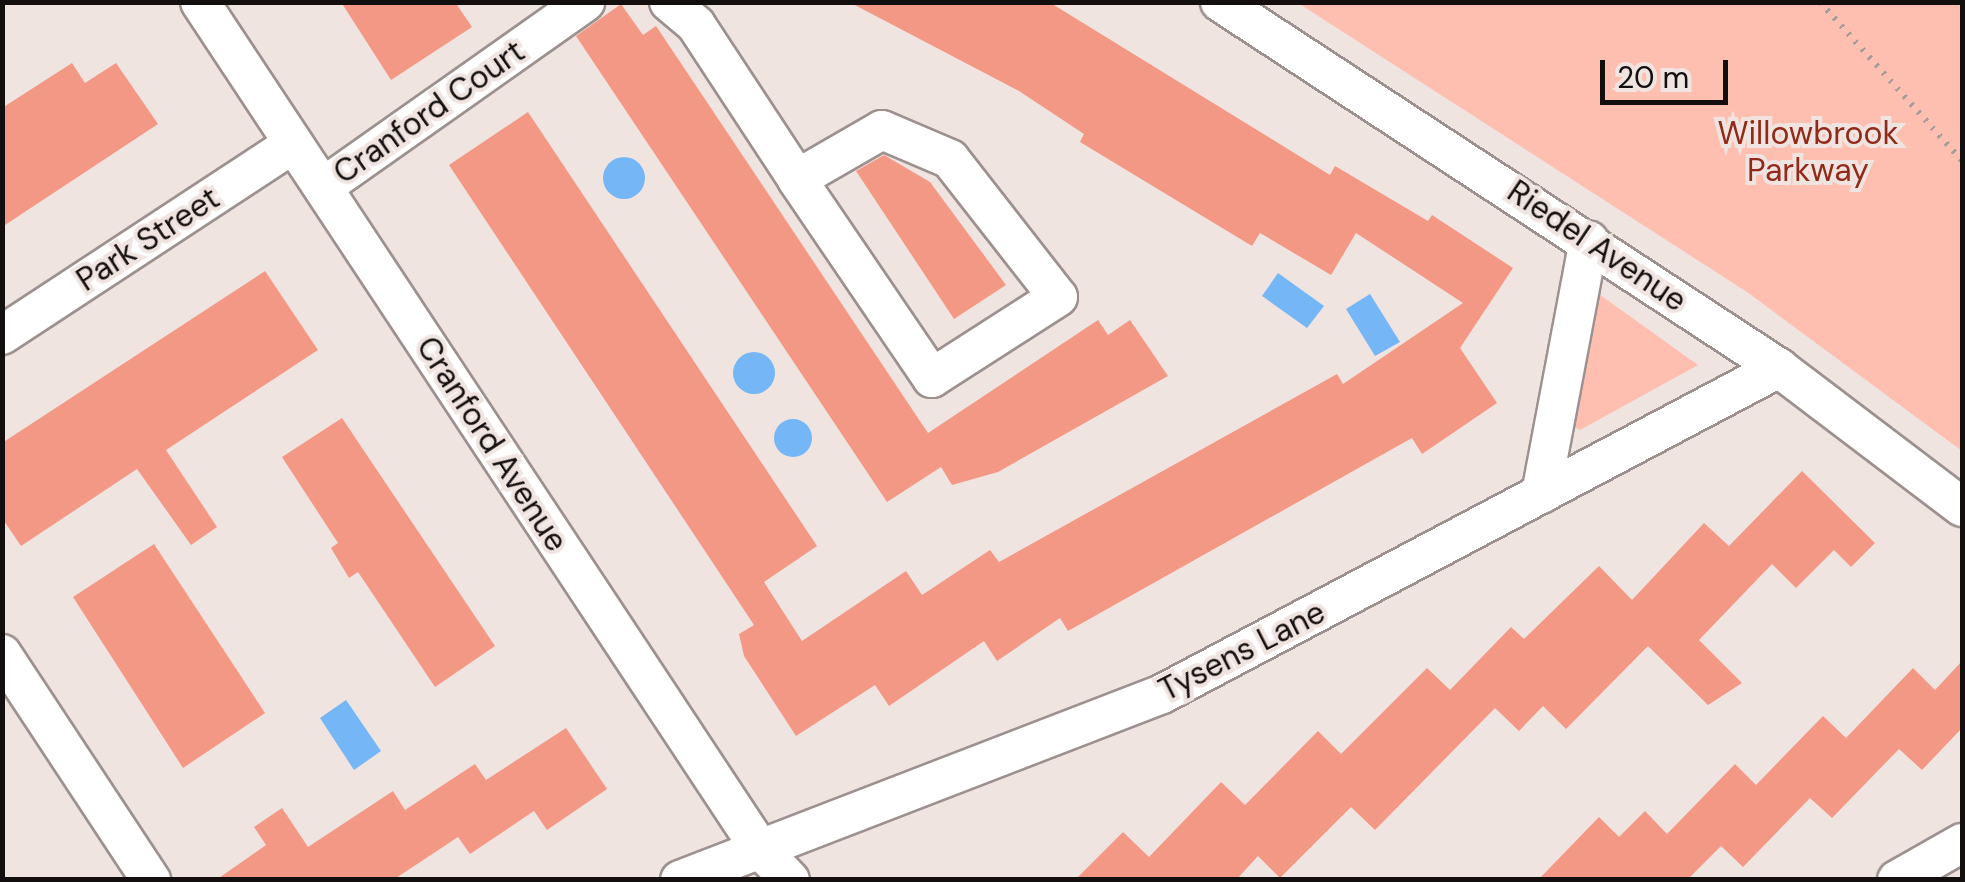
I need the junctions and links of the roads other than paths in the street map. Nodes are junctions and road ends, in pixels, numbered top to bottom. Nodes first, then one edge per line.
1 (200, 2) edge
2 (585, 2) edge
3 (669, 2) edge
4 (1220, 2) edge
5 (293, 144) junction
6 (797, 179) junction
7 (322, 187) junction
8 (1589, 240) junction
9 (2, 335) edge
10 (1779, 368) junction
11 (1540, 494) junction
12 (1962, 508) edge
13 (2, 654) edge
14 (1962, 843) edge
15 (760, 849) junction
16 (151, 880) edge
17 (680, 880) edge
18 (790, 880) edge
19 (1897, 880) edge

1 - 5 street, Cranford Avenue
2 - 7 street, Cranford Court
3 - 6 street
4 - 8 street, Riedel Avenue
5 - 7 street, Cranford Avenue
5 - 9 street, Park Street
6 - 6 street
7 - 15 street, Cranford Avenue
8 - 10 street, Riedel Avenue
8 - 11 street
10 - 11 street, Tysens Lane
10 - 12 street, Riedel Avenue
11 - 15 street, Tysens Lane
13 - 16 street
14 - 19 street
15 - 17 street, Tysens Lane
15 - 18 street, Cranford Avenue

